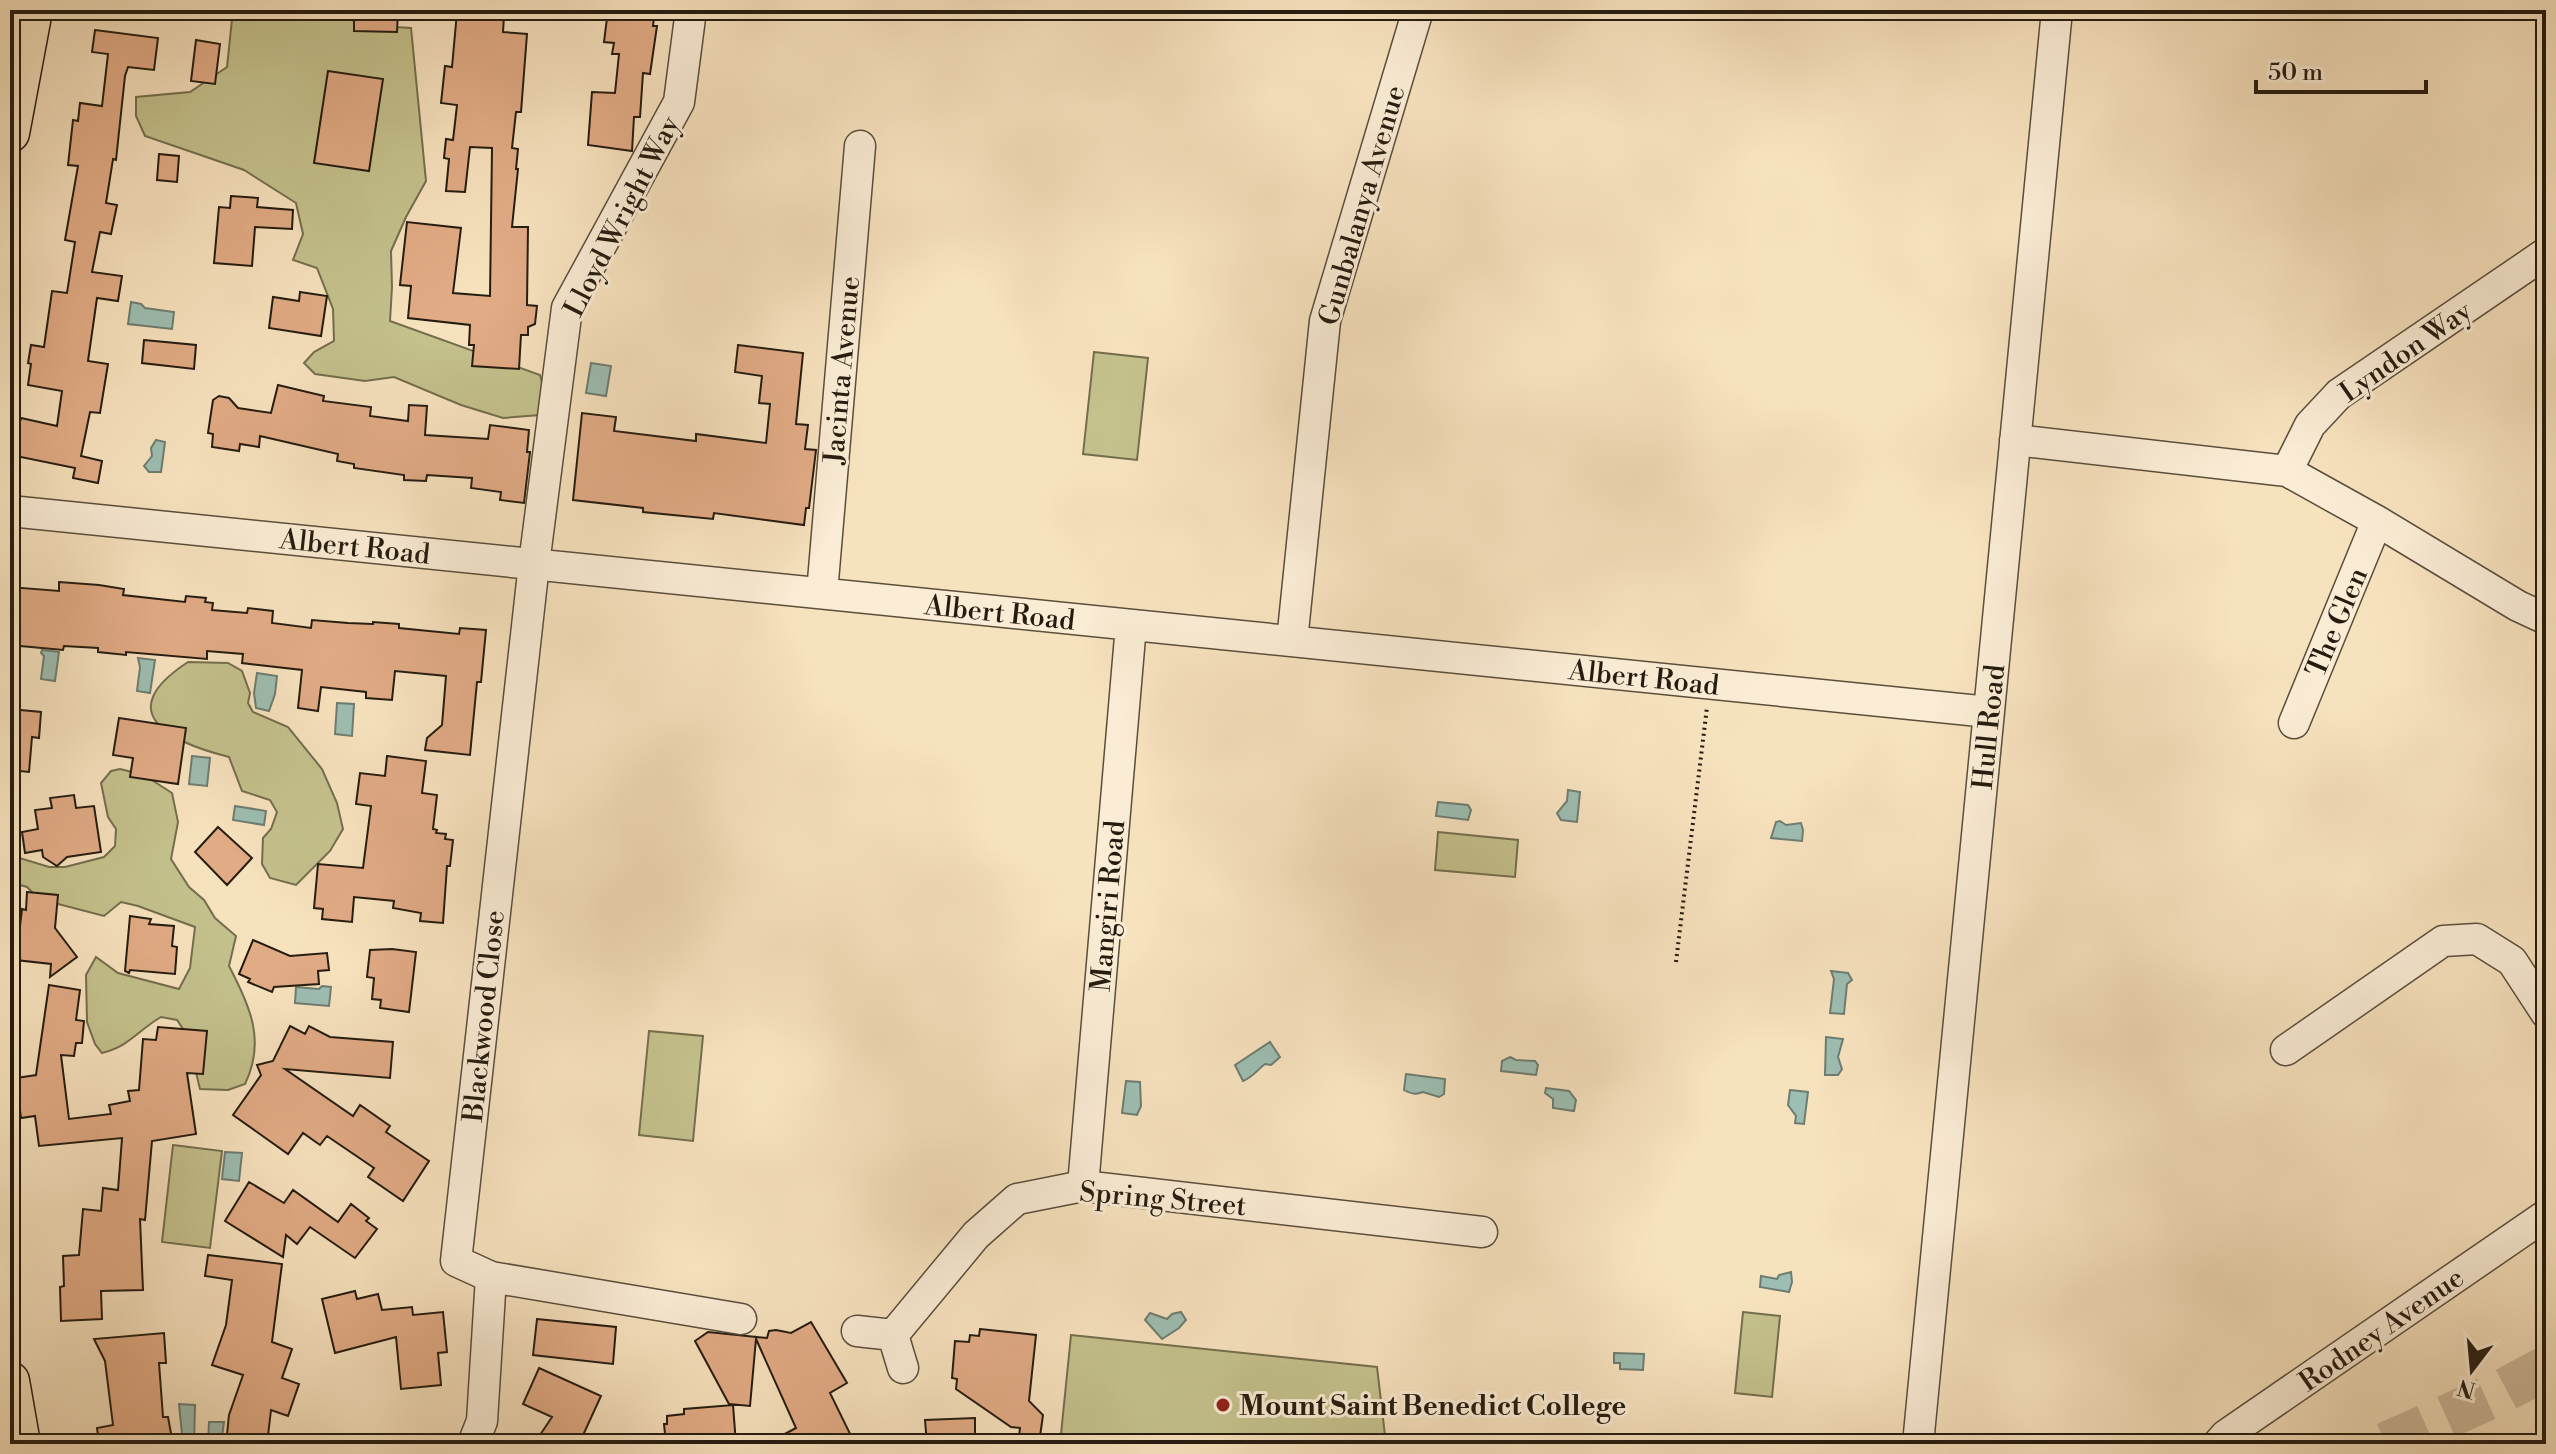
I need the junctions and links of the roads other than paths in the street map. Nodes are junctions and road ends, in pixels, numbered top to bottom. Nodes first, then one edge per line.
1 (33, 10) edge
2 (691, 10) edge
3 (1418, 10) edge
4 (2057, 10) edge
5 (10, 133) edge
6 (860, 146) dead end
7 (2546, 253) edge
8 (2015, 440) junction
9 (2287, 471) junction
10 (10, 511) edge
11 (2377, 521) junction
12 (534, 564) junction
13 (822, 593) junction
14 (2546, 619) edge
15 (1131, 625) junction
16 (1292, 641) junction
17 (1989, 712) junction
18 (2294, 723) dead end
19 (2546, 1013) edge
20 (2286, 1050) dead end
21 (1083, 1186) junction
22 (2546, 1215) edge
23 (1482, 1232) dead end
24 (491, 1277) junction
25 (741, 1319) dead end
26 (857, 1331) dead end
27 (893, 1335) junction
28 (903, 1368) dead end
29 (10, 1381) edge
30 (21, 1444) edge
31 (473, 1444) edge
32 (1918, 1444) edge
33 (2218, 1444) edge

1 - 5 main road
2 - 12 street, Lloyd Wright Way
3 - 16 street, Gunbalanya Avenue
4 - 8 street, Hull Road
6 - 13 street, Jacinta Avenue
7 - 9 street, Lyndon Way
8 - 9 street
8 - 17 street, Hull Road
9 - 11 street
10 - 12 street, Albert Road
11 - 14 street
11 - 18 street, The Glen
12 - 13 street, Albert Road
12 - 24 street, Blackwood Close
13 - 15 street, Albert Road
15 - 16 street, Albert Road
15 - 21 street, Mangiri Road
16 - 17 street, Albert Road
17 - 32 street, Hull Road
19 - 20 street
21 - 23 street, Spring Street
21 - 27 street, Spring Street
22 - 33 street, Rodney Avenue
24 - 25 street
24 - 31 street
26 - 27 street
27 - 28 street
29 - 30 main road

